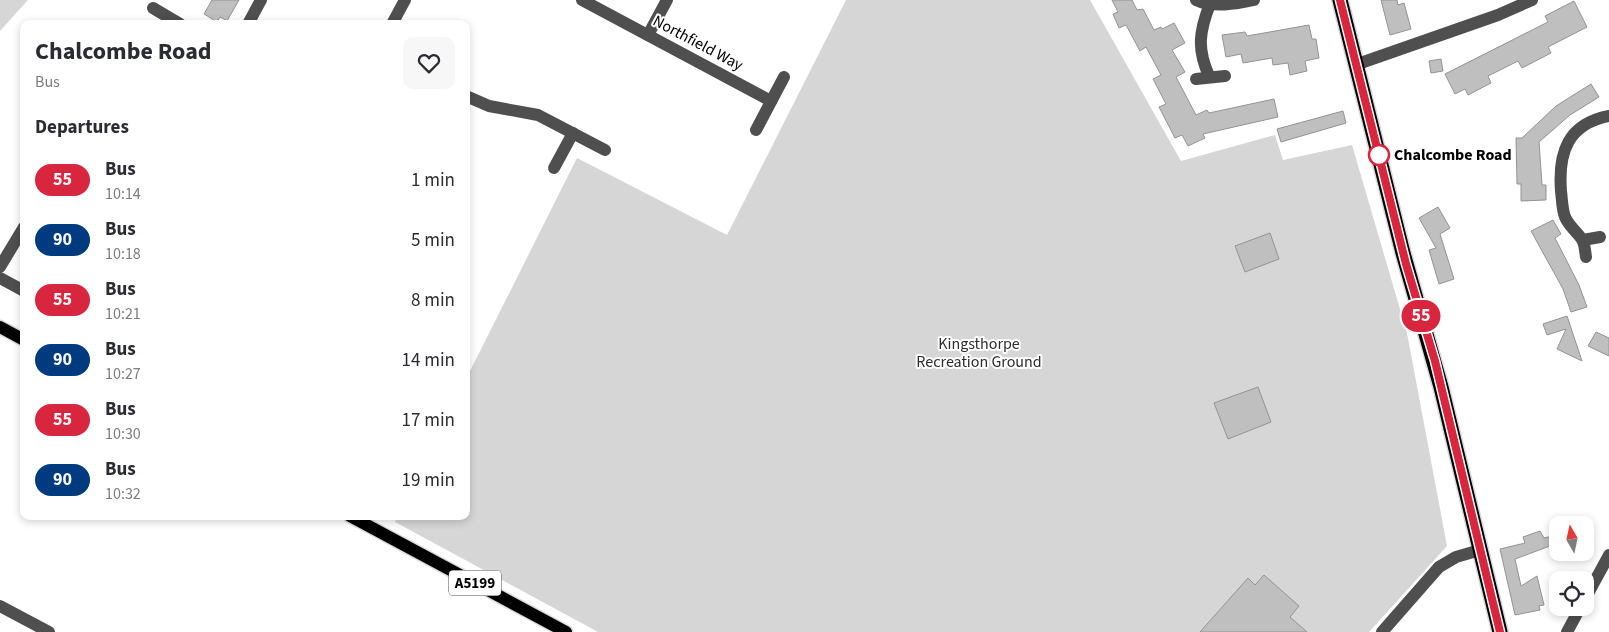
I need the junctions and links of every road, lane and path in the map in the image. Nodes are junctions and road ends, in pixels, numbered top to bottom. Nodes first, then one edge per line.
1 (261, 0) edge
2 (405, 0) edge
3 (582, 0) edge
4 (667, 0) edge
5 (1196, 0) edge
6 (1254, 0) edge
7 (1340, 0) edge
8 (1532, 0) edge
9 (1210, 4) junction
10 (153, 8) dead end
11 (173, 20) edge
12 (250, 20) edge
13 (394, 20) edge
14 (648, 35) junction
15 (1355, 65) junction
16 (1209, 76) junction
17 (1225, 76) dead end
18 (784, 77) dead end
19 (1196, 79) dead end
20 (470, 98) edge
21 (771, 101) junction
22 (1609, 116) edge
23 (756, 130) dead end
24 (573, 133) junction
25 (605, 150) dead end
26 (554, 168) dead end
27 (20, 233) edge
28 (1600, 237) dead end
29 (1582, 240) junction
30 (1586, 257) dead end
31 (0, 267) edge
32 (0, 278) edge
33 (20, 289) edge
34 (0, 327) edge
35 (20, 338) edge
36 (357, 520) edge
37 (1480, 550) junction
38 (1609, 555) edge
39 (1594, 582) edge
40 (0, 606) edge
41 (1576, 616) edge
42 (49, 632) edge
43 (566, 632) edge
44 (1382, 632) edge
45 (1500, 632) edge
46 (1567, 632) edge

1 - 12 street
2 - 13 street
3 - 14 street, Northfield Way
4 - 14 street
5 - 9 street
6 - 9 street
7 - 15 highway
8 - 15 street
9 - 16 street
10 - 11 street
14 - 21 street, Northfield Way
15 - 37 highway
16 - 17 street
16 - 19 street
18 - 21 street
20 - 24 street
21 - 23 street
22 - 29 street
24 - 25 street
24 - 26 street
27 - 31 street
28 - 29 street
29 - 30 street
32 - 33 street
34 - 35 main road
36 - 43 main road, A5199
37 - 44 street
37 - 45 highway
38 - 39 street
40 - 42 street
41 - 46 street

